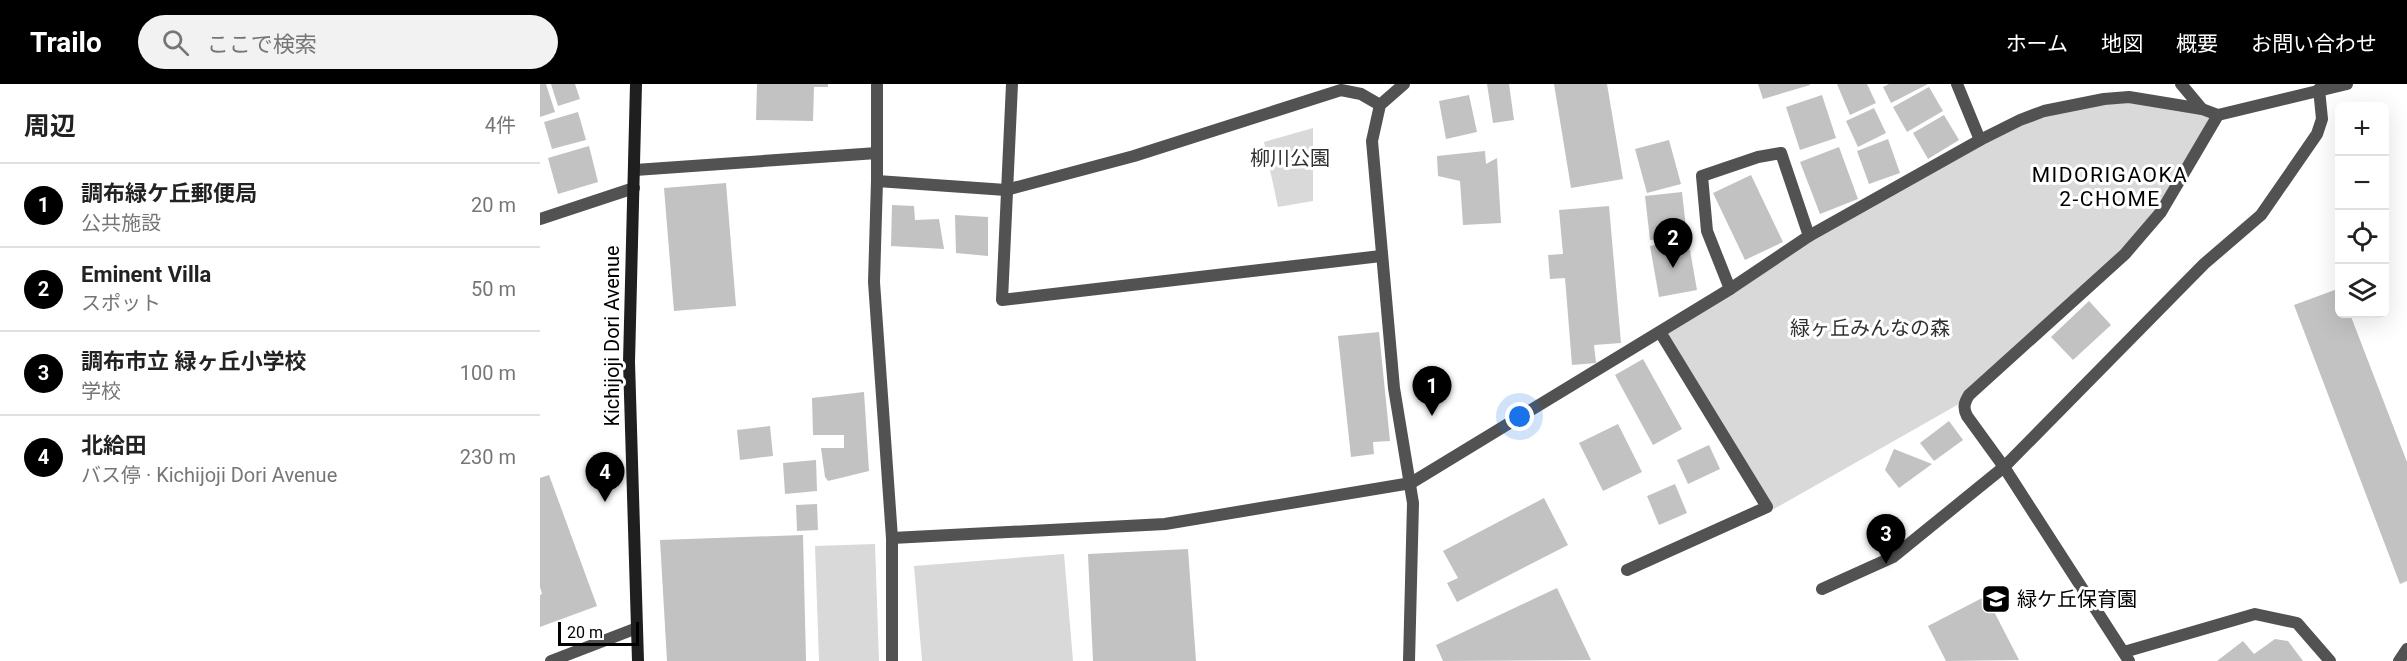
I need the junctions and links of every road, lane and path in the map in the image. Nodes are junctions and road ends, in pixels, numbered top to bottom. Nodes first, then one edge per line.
1 (636, 84) edge
2 (877, 84) edge
3 (1012, 84) edge
4 (1404, 84) edge
5 (1957, 84) edge
6 (2181, 84) edge
7 (2347, 84) edge
8 (2319, 89) junction
9 (1380, 105) junction
10 (2202, 109) junction
11 (2218, 115) junction
12 (1980, 140) junction
13 (878, 153) junction
14 (635, 170) junction
15 (877, 181) junction
16 (634, 188) junction
17 (1006, 190) junction
18 (540, 219) edge
19 (1809, 236) junction
20 (1381, 256) junction
21 (1730, 289) junction
22 (1660, 332) junction
23 (2004, 467) junction
24 (1411, 483) junction
25 (892, 538) junction
26 (1627, 570) dead end
27 (1822, 590) dead end
28 (637, 628) junction
29 (2407, 649) edge
30 (2126, 656) edge
31 (551, 661) edge
32 (638, 661) edge
33 (892, 661) edge
34 (1409, 661) edge
35 (2330, 661) edge
36 (2399, 661) edge

1 - 14 main road, Kichijoji Dori Avenue
2 - 13 street
3 - 17 street
4 - 9 street
5 - 12 street
6 - 10 street
7 - 8 street
8 - 11 street
8 - 23 street
9 - 17 street
9 - 20 street
10 - 11 street
10 - 12 street
11 - 23 street
12 - 19 street
13 - 14 street
13 - 15 street
14 - 16 main road, Kichijoji Dori Avenue
15 - 17 street
15 - 25 street
16 - 18 street
16 - 28 main road, Kichijoji Dori Avenue
17 - 20 street
19 - 21 street
19 - 21 street
20 - 24 street
21 - 22 street
22 - 24 street
22 - 26 street
23 - 27 street
23 - 30 street
24 - 25 street
24 - 34 street
25 - 33 street
28 - 31 street
28 - 32 main road, Kichijoji Dori Avenue
29 - 36 street
30 - 35 street

